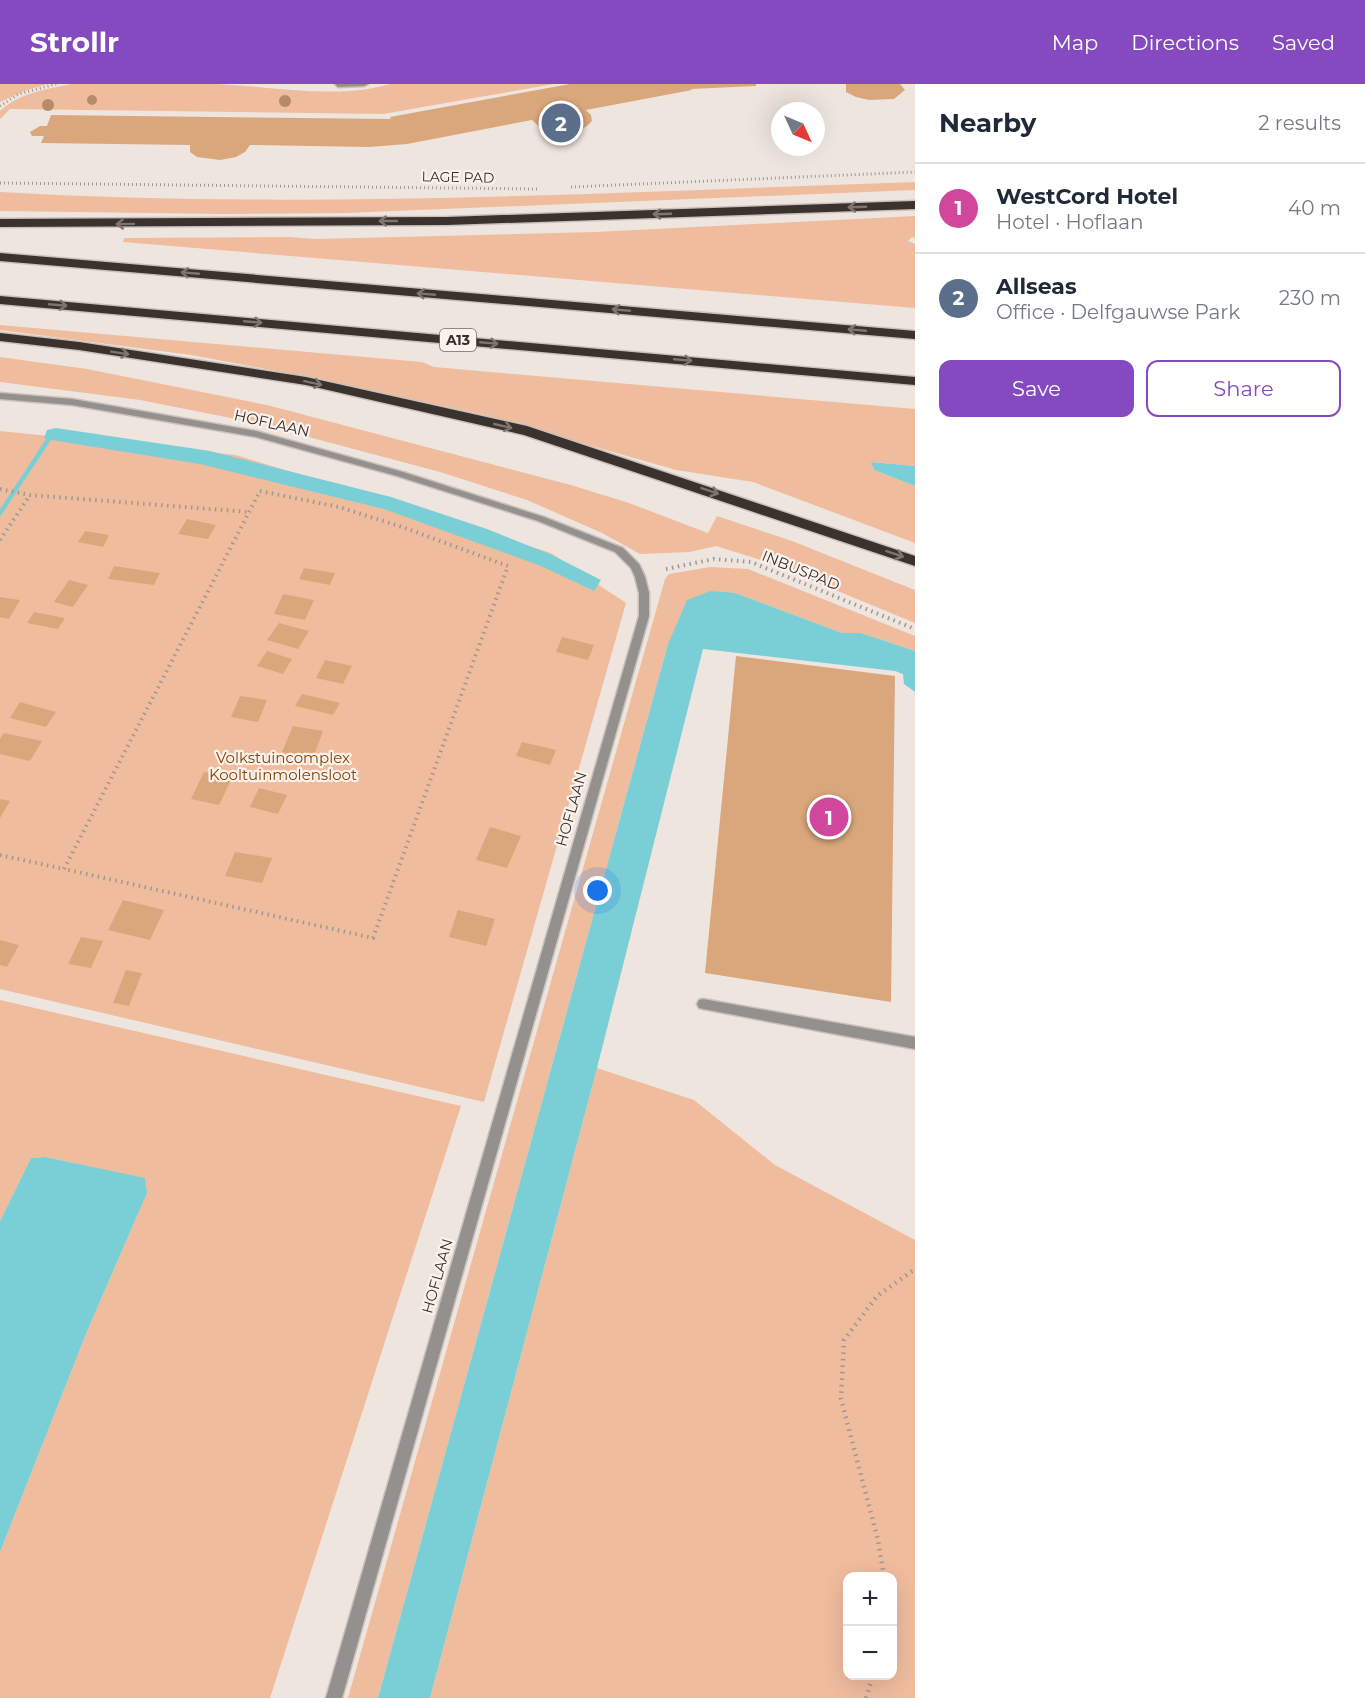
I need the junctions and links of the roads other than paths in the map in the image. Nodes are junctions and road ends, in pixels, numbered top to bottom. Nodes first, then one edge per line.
1 (364, 84) edge
2 (338, 85) edge
3 (915, 205) edge
4 (0, 223) edge
5 (0, 257) edge
6 (0, 300) edge
7 (915, 335) edge
8 (0, 337) edge
9 (915, 381) edge
10 (0, 396) edge
11 (915, 561) edge
12 (703, 1004) dead end
13 (915, 1043) edge
14 (334, 1698) edge

1 - 2 street
3 -> 4 highway
7 -> 5 highway
6 -> 9 highway, A13
8 -> 11 highway
10 - 14 street, HOFLAAN
12 - 13 street

